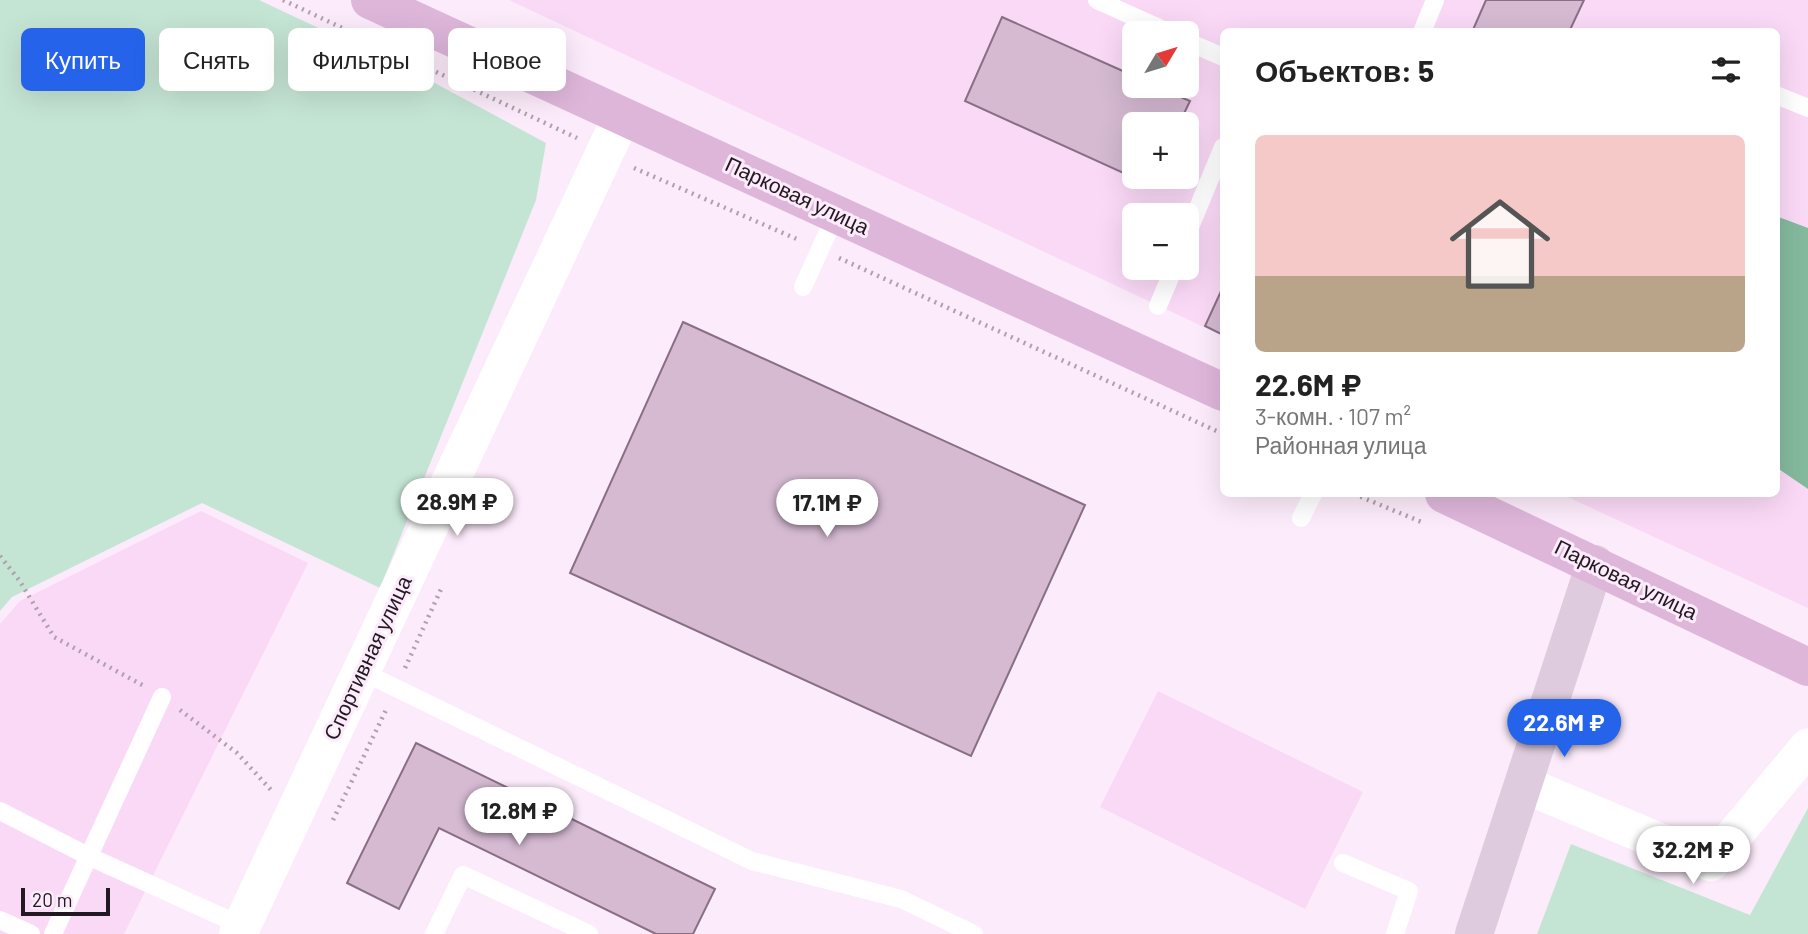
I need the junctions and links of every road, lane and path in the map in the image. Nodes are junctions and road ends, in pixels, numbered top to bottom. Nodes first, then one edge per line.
1 (283, 0) edge
2 (1097, 0) edge
3 (1436, 0) edge
4 (364, 17) edge
5 (1143, 21) edge
6 (1424, 28) edge
7 (1199, 47) edge
8 (1220, 56) edge
9 (434, 71) edge
10 (1780, 97) edge
11 (1808, 108) edge
12 (622, 116) junction
13 (604, 151) junction
14 (1220, 154) edge
15 (1199, 205) edge
16 (836, 214) junction
17 (820, 250) junction
18 (1169, 280) edge
19 (803, 287) dead end
20 (1158, 306) dead end
21 (1220, 391) edge
22 (1220, 434) edge
23 (1312, 497) edge
24 (1450, 497) edge
25 (1301, 518) dead end
26 (0, 556) edge
27 (1595, 564) junction
28 (1808, 667) edge
29 (363, 672) junction
30 (162, 697) junction
31 (1808, 747) edge
32 (1525, 785) junction
33 (0, 811) edge
34 (294, 816) junction
35 (89, 856) junction
36 (1343, 863) dead end
37 (0, 920) edge
38 (240, 930) edge
39 (31, 934) edge
40 (53, 934) edge
41 (434, 934) edge
42 (589, 934) edge
43 (974, 934) edge
44 (1395, 934) edge
45 (1474, 934) edge

1 - 4 path
2 - 5 lane
3 - 6 lane
4 - 12 main road, Парковая улица
7 - 8 lane
9 - 13 path
10 - 11 lane
12 - 13 street, Спортивная улица
12 - 16 main road, Парковая улица
13 - 17 path
13 - 29 street, Спортивная улица
14 - 15 lane
16 - 17 lane
16 - 21 main road, Парковая улица
17 - 19 lane
17 - 22 path
18 - 20 lane
23 - 25 lane
24 - 27 main road, Парковая улица
26 - 30 path
27 - 28 main road, Парковая улица
27 - 32 main road
29 - 34 street, Спортивная улица
29 - 43 lane
30 - 34 path
30 - 35 lane
31 - 32 street
32 - 45 main road
33 - 35 lane
34 - 38 street, Спортивная улица
35 - 38 lane
35 - 40 lane
36 - 44 lane
37 - 39 lane
41 - 42 lane

